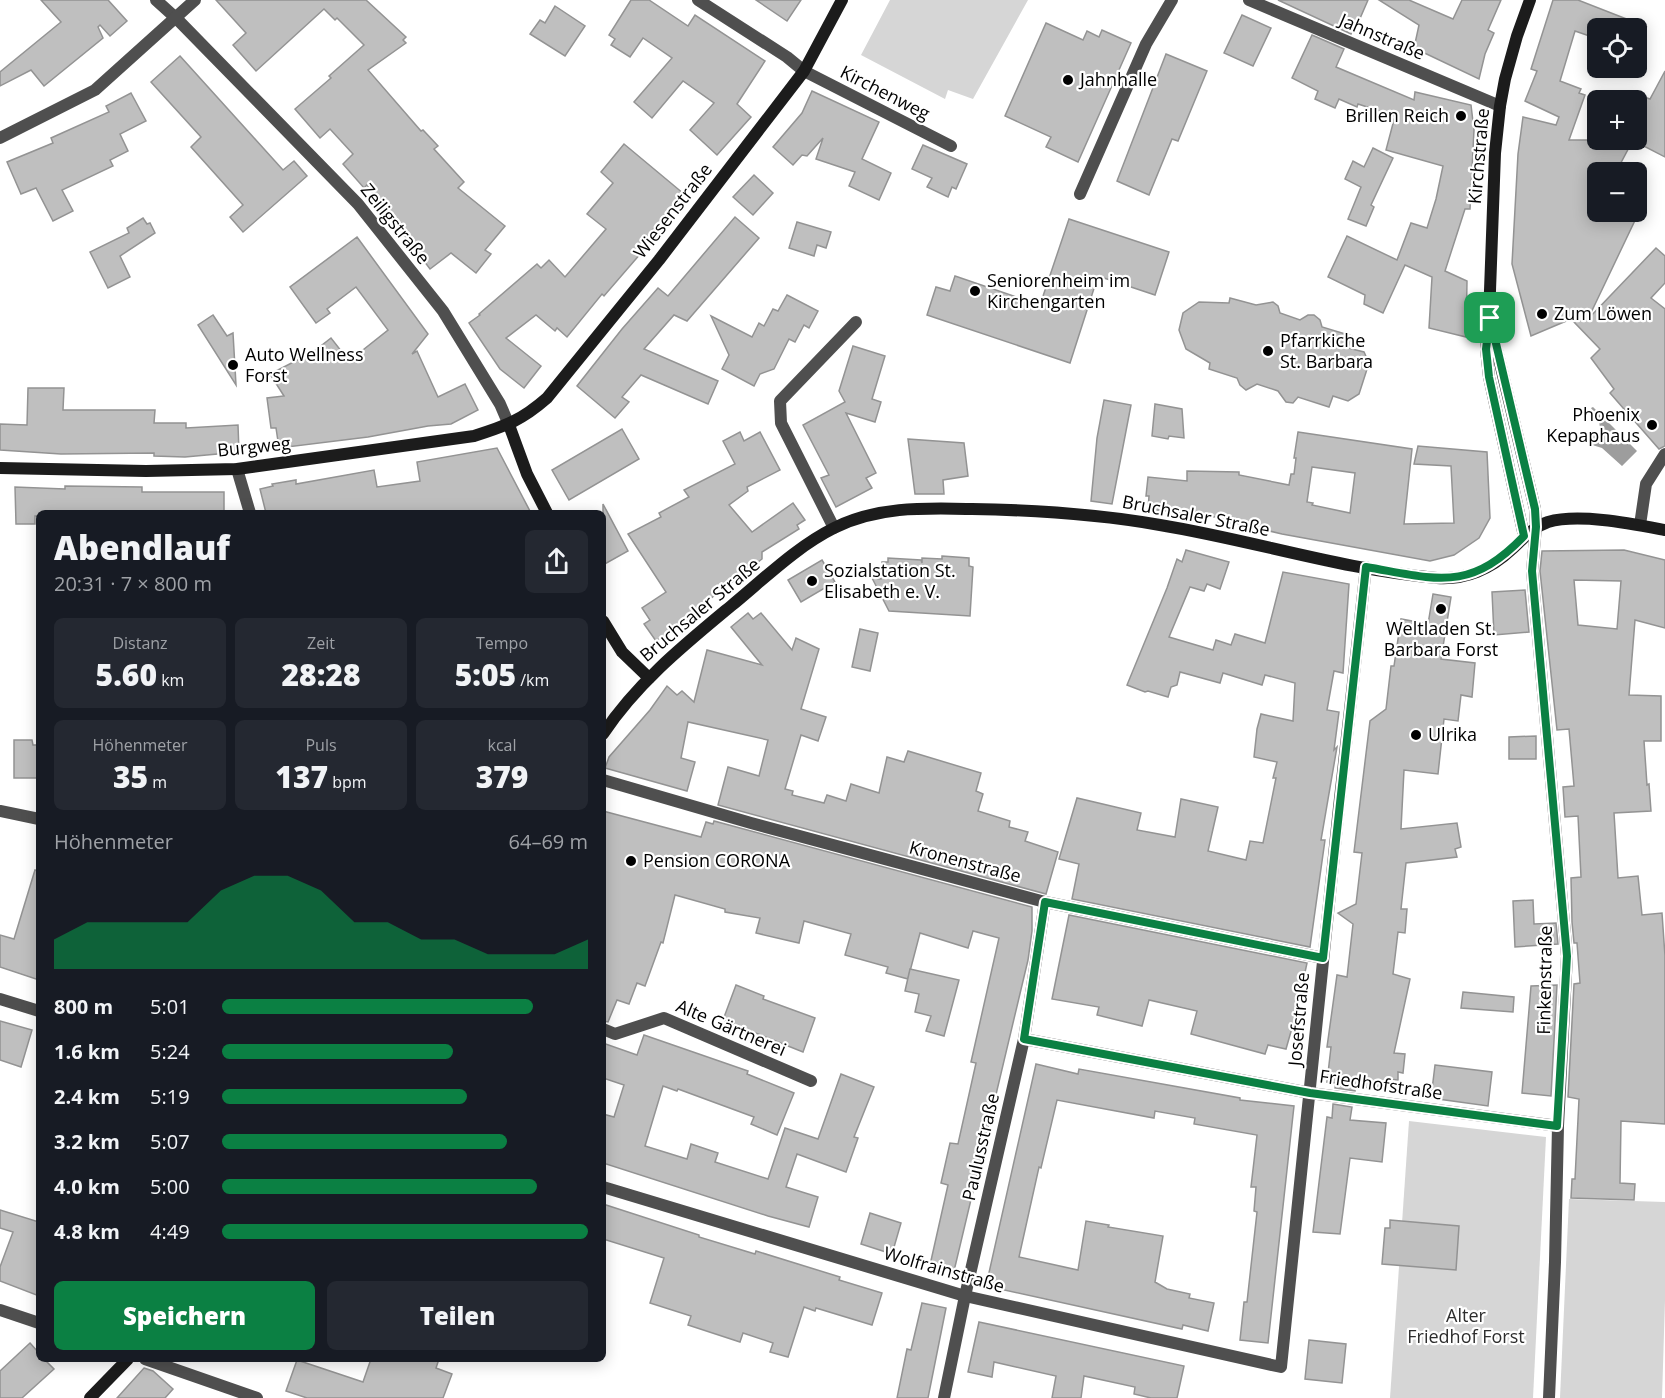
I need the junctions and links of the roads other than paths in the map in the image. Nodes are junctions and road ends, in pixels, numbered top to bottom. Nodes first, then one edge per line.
1 (156, 0) edge
2 (195, 0) edge
3 (698, 0) edge
4 (842, 0) edge
5 (1172, 0) edge
6 (1250, 0) edge
7 (1530, 0) edge
8 (177, 19) junction
9 (804, 71) junction
10 (1500, 106) junction
11 (0, 138) edge
12 (951, 146) dead end
13 (1080, 194) dead end
14 (1490, 318) junction
15 (856, 322) dead end
16 (509, 425) junction
17 (1665, 454) edge
18 (0, 468) edge
19 (237, 469) junction
20 (249, 510) edge
21 (545, 510) edge
22 (1640, 525) junction
23 (1536, 527) junction
24 (834, 528) junction
25 (1665, 530) edge
26 (1524, 536) junction
27 (1366, 567) junction
28 (606, 626) edge
29 (648, 678) junction
30 (606, 730) edge
31 (606, 781) edge
32 (0, 811) edge
33 (36, 818) edge
34 (1045, 902) junction
35 (1323, 958) junction
36 (0, 999) edge
37 (36, 1010) edge
38 (606, 1030) edge
39 (1024, 1039) junction
40 (811, 1081) dead end
41 (1310, 1093) junction
42 (1557, 1126) junction
43 (606, 1188) edge
44 (965, 1296) junction
45 (0, 1310) edge
46 (36, 1322) edge
47 (125, 1362) edge
48 (154, 1362) edge
49 (1281, 1367) joint
50 (90, 1398) edge
51 (257, 1398) edge
52 (944, 1398) edge
53 (1549, 1398) edge

1 - 8 street, Zeiligstraße
2 - 8 street
3 - 9 street, Kirchenweg
4 - 9 street, Wiesenstraße
5 - 13 street
6 - 10 street, Jahnstraße
7 - 10 street, Kirchstraße
8 - 11 street
8 - 16 street, Zeiligstraße
9 - 12 street, Kirchenweg
9 - 16 street, Wiesenstraße
10 - 14 street, Kirchstraße
14 - 23 street, Kirchstraße
14 - 26 street, Kirchstraße
15 - 24 street
16 - 19 street, Burgweg
16 - 21 street, Zeiligstraße
17 - 22 street
18 - 19 street, Burgweg
19 - 20 street
22 - 23 street
22 - 25 street
23 - 26 street, Bruchsaler Straße
23 - 42 street, Finkenstraße
24 - 27 street, Bruchsaler Straße
24 - 29 street, Bruchsaler Straße
26 - 27 street, Bruchsaler Straße
27 - 35 street, Josefstraße
28 - 29 street
29 - 30 street, Bruchsaler Straße
31 - 34 street, Kronenstraße
32 - 33 street
34 - 35 street, Kronenstraße
34 - 39 street, Paulusstraße
35 - 41 street, Josefstraße
36 - 37 street
38 - 40 street, Alte Gärtnerei
39 - 41 street, Friedhofstraße
39 - 44 street, Paulusstraße
41 - 42 street, Friedhofstraße
41 - 49 street, Josefstraße
42 - 53 street, Finkenstraße
43 - 44 street, Wolfrainstraße
44 - 49 street, Wolfrainstraße
44 - 52 street, Paulusstraße
45 - 46 street
47 - 50 street
48 - 51 street

